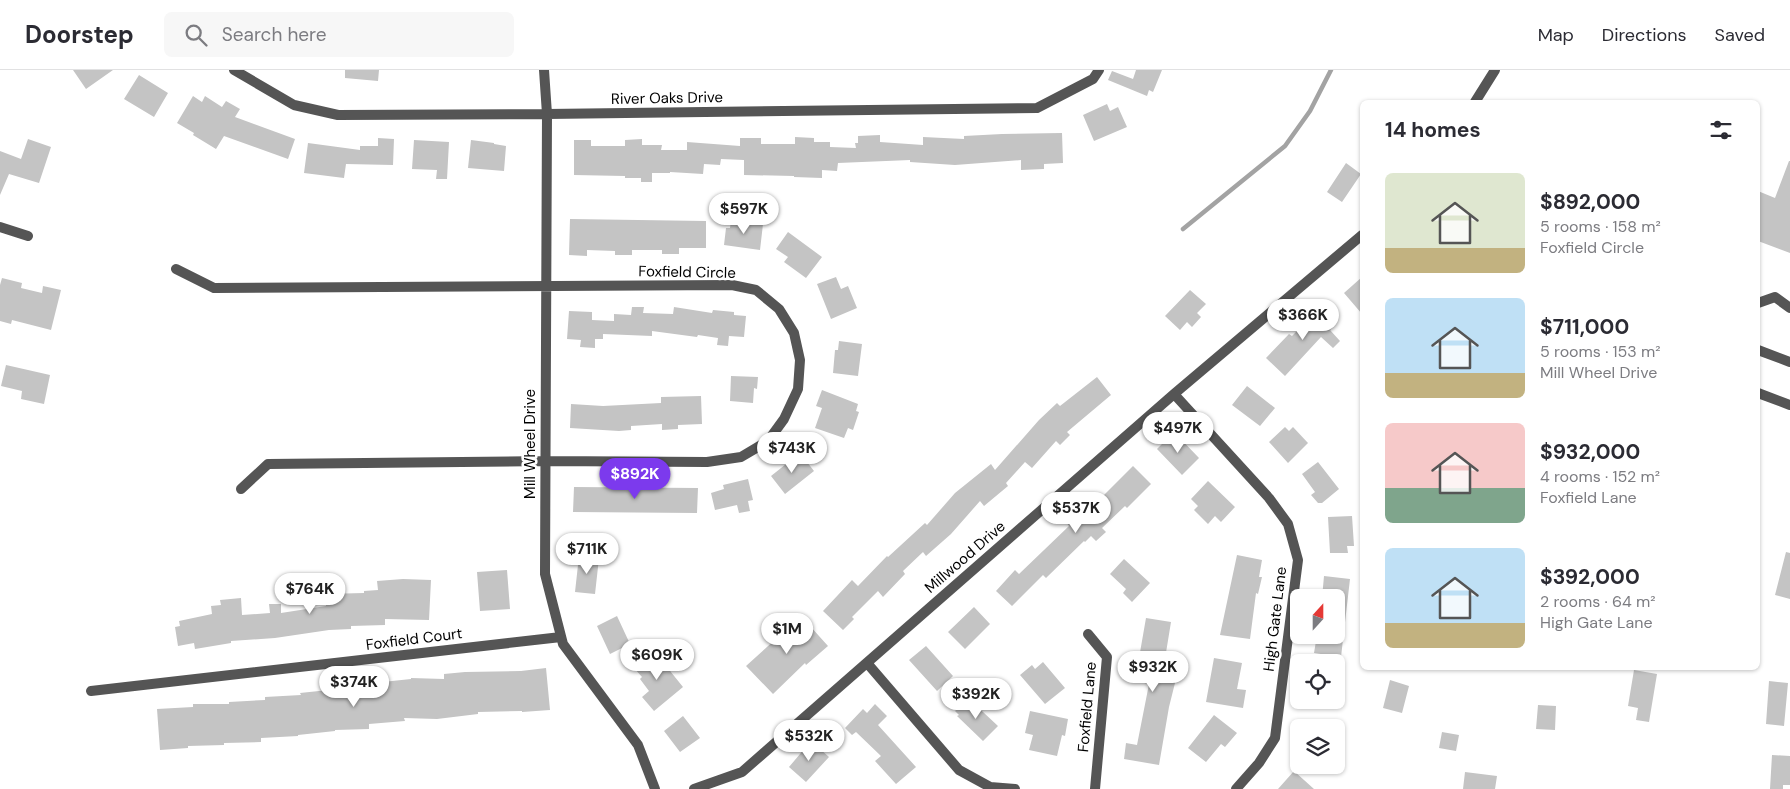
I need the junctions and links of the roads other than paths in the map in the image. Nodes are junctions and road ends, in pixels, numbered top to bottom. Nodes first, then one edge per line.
1 (234, 70) edge
2 (544, 70) edge
3 (1099, 70) edge
4 (1495, 70) edge
5 (1476, 100) edge
6 (546, 114) junction
7 (0, 226) edge
8 (28, 236) dead end
9 (1360, 237) edge
10 (176, 269) dead end
11 (545, 286) junction
12 (1760, 302) edge
13 (1790, 308) edge
14 (1760, 351) edge
15 (1790, 362) edge
16 (1174, 394) junction
17 (1760, 394) edge
18 (1790, 405) edge
19 (545, 460) junction
20 (241, 489) dead end
21 (1088, 634) dead end
22 (561, 637) junction
23 (867, 663) junction
24 (91, 691) dead end
25 (654, 789) edge
26 (694, 789) edge
27 (1015, 789) edge
28 (1095, 789) edge
29 (1236, 789) edge

1 - 6 street, River Oaks Drive
2 - 6 street, Mill Wheel Drive
3 - 6 street, River Oaks Drive
4 - 5 street
6 - 11 street, Mill Wheel Drive
7 - 8 street
9 - 16 street, Millwood Drive
10 - 11 street, Foxfield Circle
11 - 19 street, Mill Wheel Drive
11 - 19 street, Foxfield Circle
12 - 13 street
14 - 15 street
16 - 23 street, Millwood Drive
16 - 29 street, High Gate Lane
17 - 18 street
19 - 20 street, Foxfield Circle
19 - 22 street, Mill Wheel Drive
21 - 28 street, Foxfield Lane
22 - 24 street, Foxfield Court
22 - 25 street, Mill Wheel Drive
23 - 26 street, Millwood Drive
23 - 27 street

